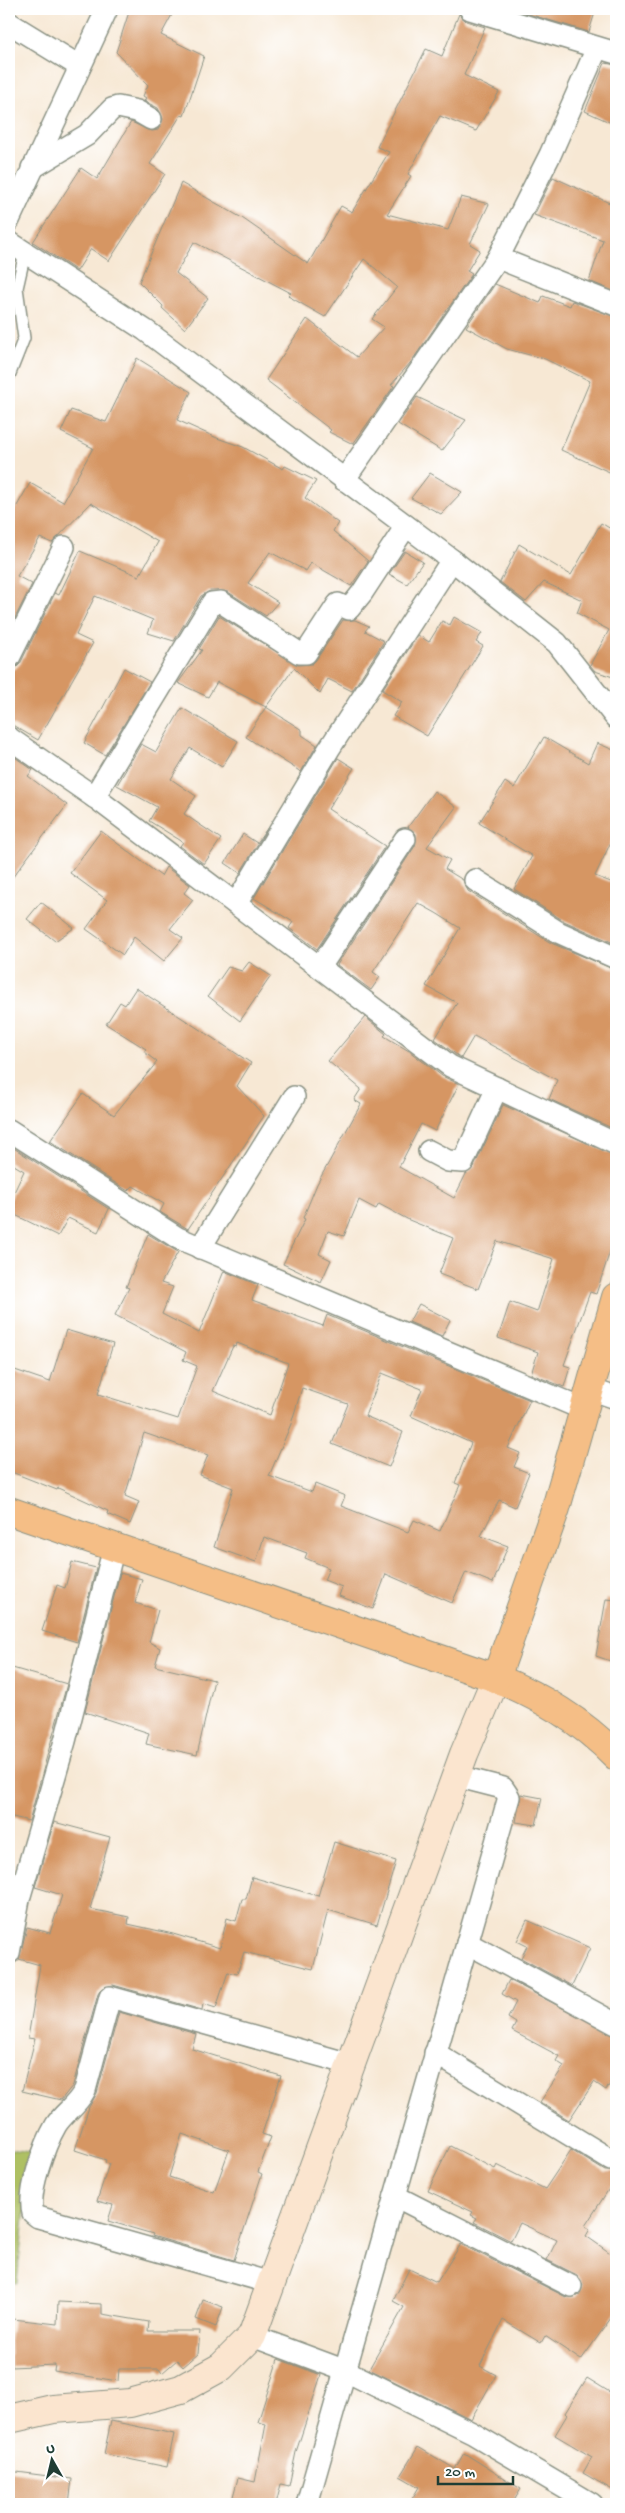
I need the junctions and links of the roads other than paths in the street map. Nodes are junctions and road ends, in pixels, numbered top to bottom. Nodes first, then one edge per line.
1 (107, 9) edge
2 (470, 9) edge
3 (9, 24) edge
4 (607, 50) edge
5 (79, 66) junction
6 (150, 119) dead end
7 (32, 168) junction
8 (9, 220) edge
9 (17, 248) edge
10 (498, 258) junction
11 (616, 304) edge
12 (9, 376) edge
13 (344, 480) junction
14 (406, 526) junction
15 (64, 547) dead end
16 (452, 560) junction
17 (9, 658) edge
18 (616, 718) edge
19 (9, 738) edge
20 (94, 798) junction
21 (405, 839) dead end
22 (475, 880) dead end
23 (236, 904) junction
24 (616, 958) edge
25 (320, 968) junction
26 (497, 1088) junction
27 (294, 1097) dead end
28 (9, 1130) edge
29 (616, 1144) edge
30 (430, 1151) dead end
31 (200, 1248) junction
32 (616, 1297) edge
33 (616, 1398) edge
34 (587, 1400) junction
35 (10, 1517) edge
36 (114, 1547) junction
37 (496, 1678) junction
38 (615, 1755) edge
39 (460, 1765) junction
40 (467, 1943) junction
41 (9, 1953) edge
42 (616, 2024) edge
43 (435, 2053) junction
44 (350, 2064) junction
45 (611, 2160) dead end
46 (395, 2196) junction
47 (271, 2283) junction
48 (571, 2286) dead end
49 (252, 2336) junction
50 (346, 2371) junction
51 (9, 2419) edge
52 (307, 2504) edge
53 (592, 2504) edge

1 - 5 street
2 - 4 street
3 - 5 street
4 - 10 street
5 - 7 street
6 - 7 street
7 - 8 street
9 - 12 lane
9 - 13 street
10 - 11 street
10 - 13 street
13 - 14 street
14 - 16 street
14 - 20 street
15 - 17 street
16 - 18 street
16 - 23 street
19 - 20 street
20 - 23 street
21 - 25 street
22 - 24 street
23 - 25 street
25 - 26 street
26 - 29 street
26 - 30 street
27 - 31 street
28 - 31 street
31 - 34 street
32 - 34 highway
33 - 34 street
34 - 37 highway
35 - 36 highway
36 - 37 highway
36 - 41 street
37 - 38 highway
37 - 39 main road
39 - 40 street
39 - 44 main road
40 - 42 street
40 - 43 street
43 - 45 street
43 - 46 street
44 - 47 main road
44 - 47 street
46 - 48 street
46 - 50 street
47 - 49 main road
49 - 50 street
49 - 51 main road
50 - 52 street
50 - 53 street

